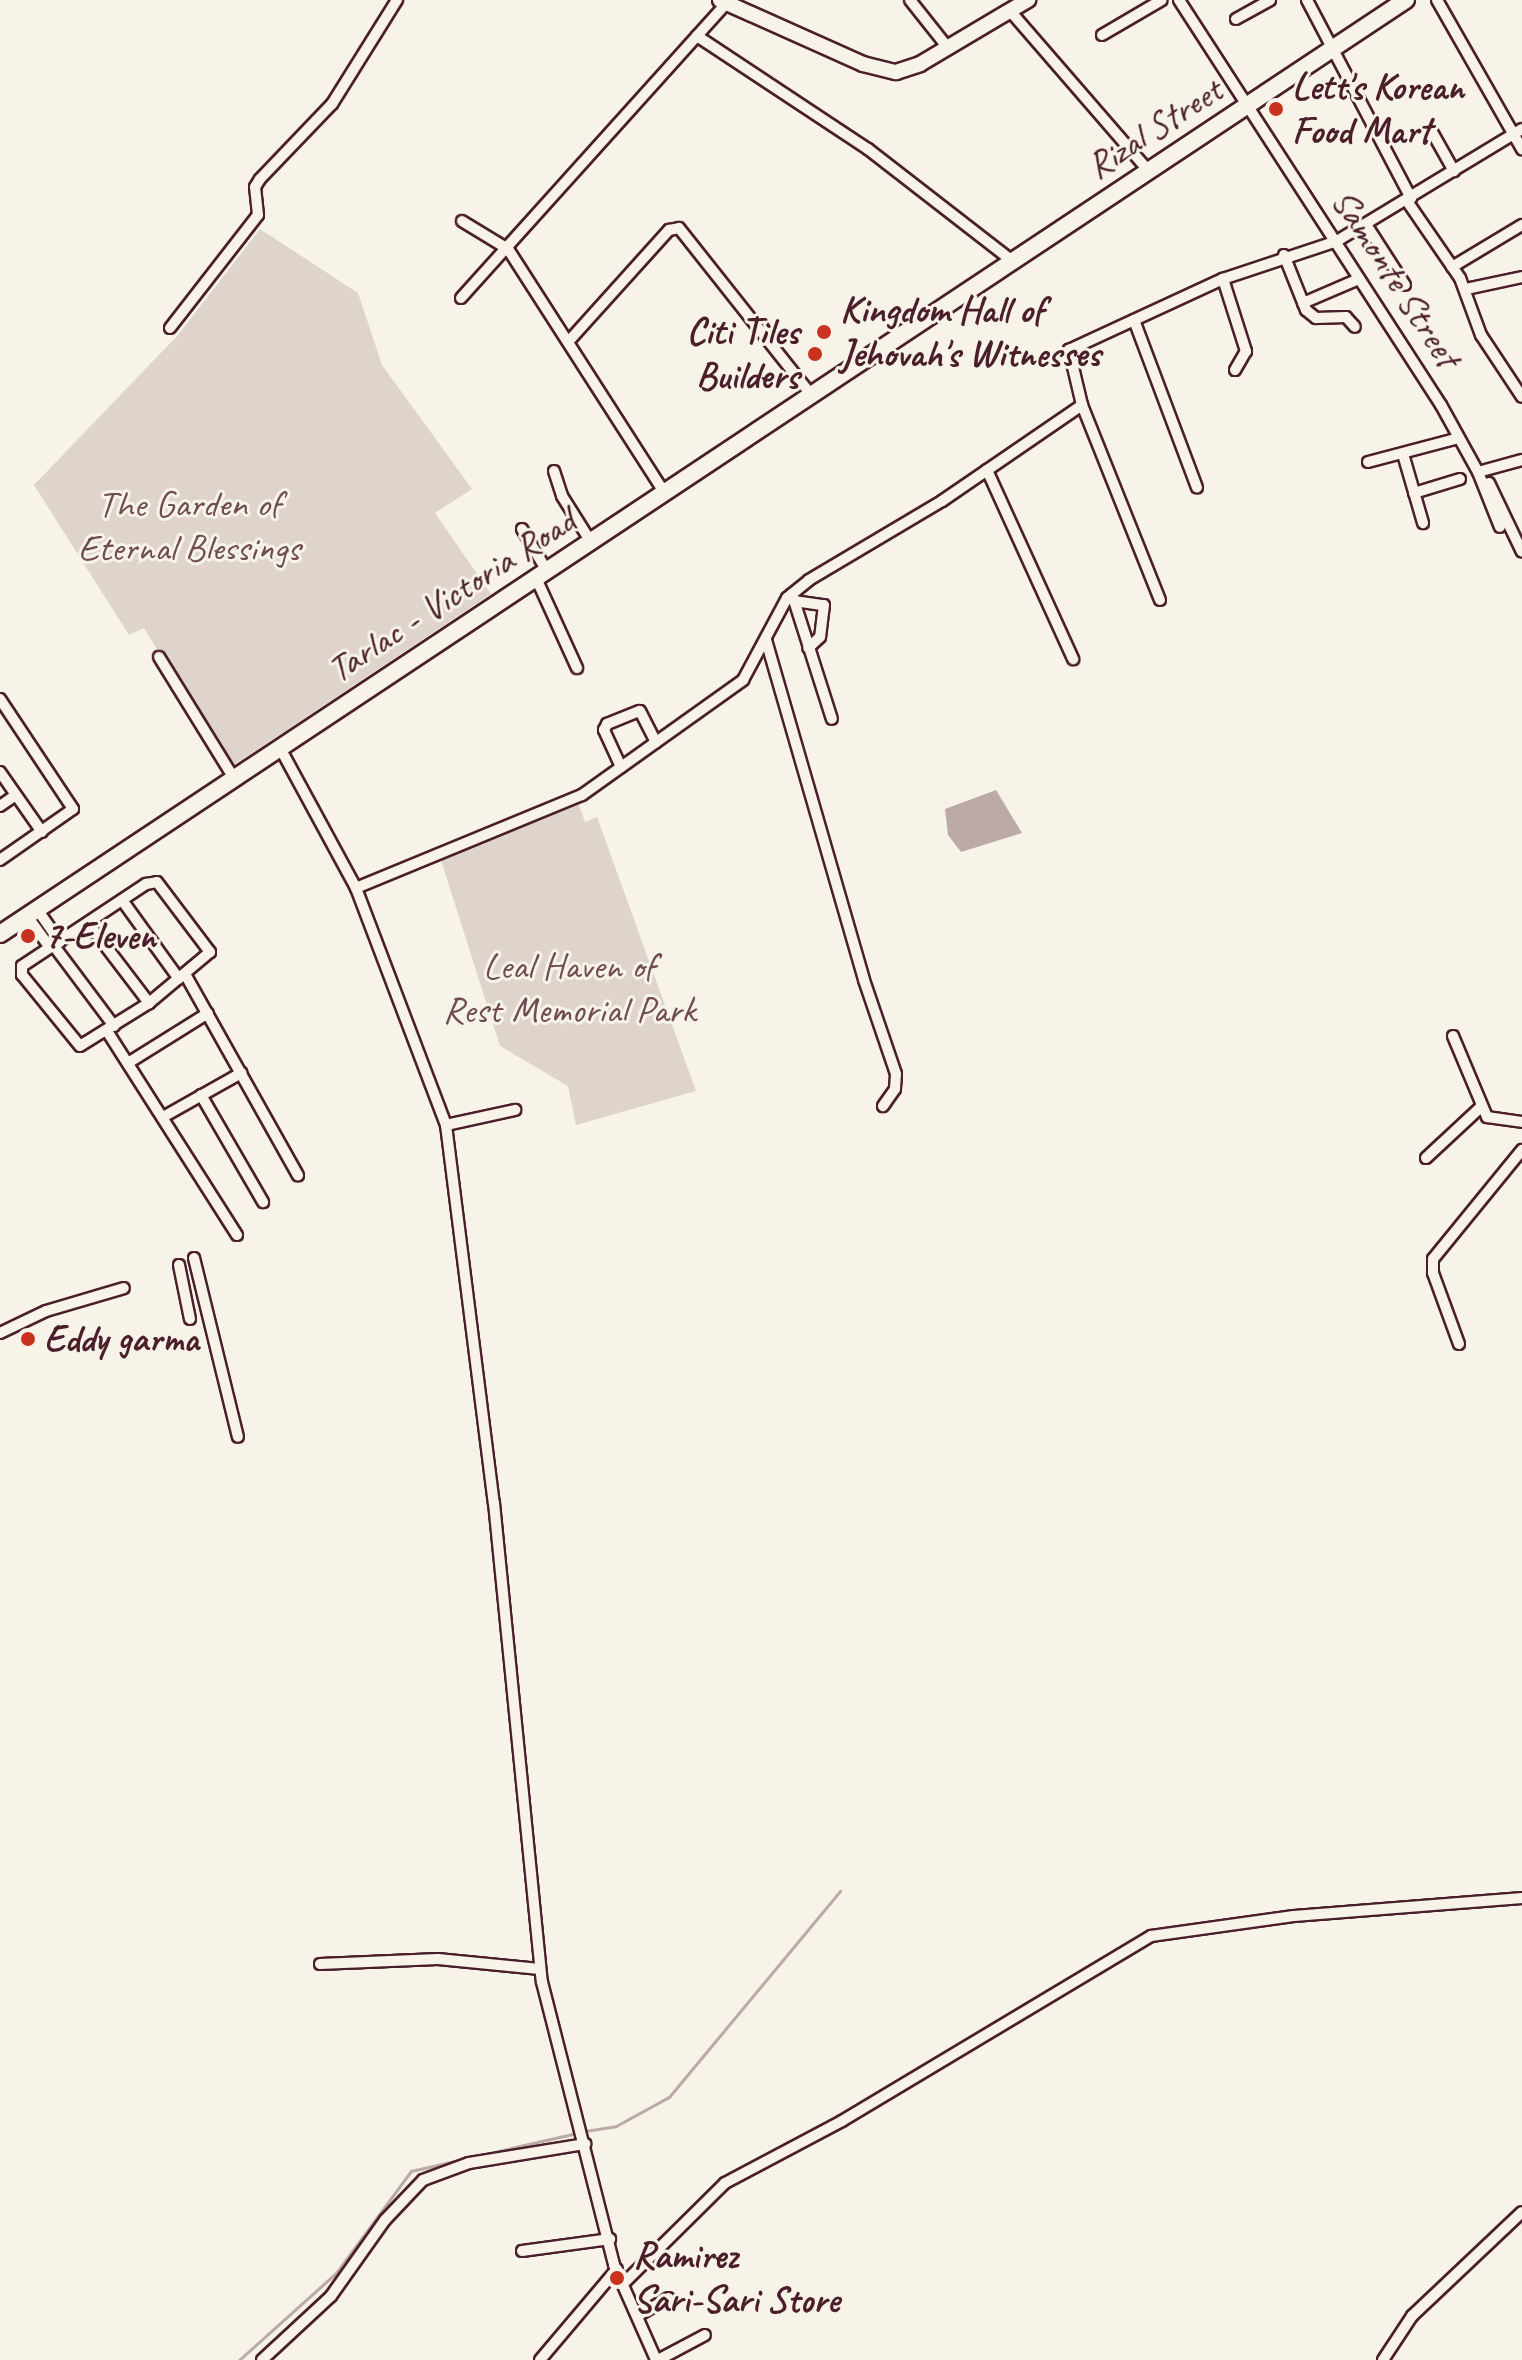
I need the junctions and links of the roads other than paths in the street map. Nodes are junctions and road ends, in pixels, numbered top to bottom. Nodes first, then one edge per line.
1 (397, 0) edge
2 (910, 0) edge
3 (1028, 0) edge
4 (1162, 0) edge
5 (1179, 0) edge
6 (1270, 0) edge
7 (1307, 0) edge
8 (1406, 0) edge
9 (1437, 0) edge
10 (723, 2) edge
11 (1011, 12) junction
12 (1236, 19) dead end
13 (1102, 35) dead end
14 (697, 36) junction
15 (948, 48) junction
16 (1331, 49) junction
17 (1248, 105) junction
18 (1518, 131) edge
19 (1432, 132) dead end
20 (1522, 149) edge
21 (1148, 170) junction
22 (1454, 171) junction
23 (1409, 199) junction
24 (462, 221) dead end
25 (1522, 225) edge
26 (1367, 226) junction
27 (1337, 241) junction
28 (508, 249) junction
29 (1284, 255) junction
30 (1011, 260) junction
31 (1452, 267) junction
32 (1522, 277) edge
33 (1223, 279) junction
34 (1359, 279) junction
35 (1405, 285) dead end
36 (1466, 289) junction
37 (461, 298) dead end
38 (1303, 303) junction
39 (937, 309) joint
40 (1134, 320) junction
41 (1355, 327) dead end
42 (170, 328) dead end
43 (568, 342) junction
44 (1235, 370) dead end
45 (810, 393) junction
46 (1522, 397) edge
47 (1082, 405) junction
48 (1459, 438) junction
49 (1403, 454) junction
50 (1522, 460) edge
51 (1368, 462) dead end
52 (987, 470) junction
53 (554, 471) dead end
54 (1480, 471) junction
55 (1460, 479) dead end
56 (1197, 488) dead end
57 (1414, 493) junction
58 (665, 494) junction
59 (1423, 523) dead end
60 (1500, 527) dead end
61 (522, 529) dead end
62 (591, 542) junction
63 (1522, 552) edge
64 (541, 575) junction
65 (793, 597) junction
66 (1160, 600) dead end
67 (766, 640) junction
68 (808, 648) junction
69 (159, 657) dead end
70 (1073, 659) dead end
71 (577, 668) dead end
72 (0, 699) edge
73 (832, 719) dead end
74 (656, 742) junction
75 (279, 745) junction
76 (621, 767) junction
77 (0, 772) edge
78 (233, 777) junction
79 (16, 795) junction
80 (0, 806) edge
81 (42, 832) junction
82 (0, 860) edge
83 (356, 888) junction
84 (122, 900) junction
85 (32, 912) junction
86 (88, 923) junction
87 (0, 934) edge
88 (55, 945) junction
89 (182, 977) junction
90 (149, 1003) junction
91 (208, 1013) junction
92 (110, 1028) junction
93 (1453, 1036) dead end
94 (128, 1063) junction
95 (241, 1073) junction
96 (201, 1095) junction
97 (883, 1106) dead end
98 (1482, 1106) junction
99 (515, 1110) dead end
100 (163, 1117) junction
101 (1522, 1121) edge
102 (446, 1125) junction
103 (1522, 1150) edge
104 (1426, 1158) dead end
105 (298, 1175) dead end
106 (263, 1202) dead end
107 (237, 1235) dead end
108 (194, 1258) dead end
109 (179, 1265) dead end
110 (124, 1288) dead end
111 (190, 1319) dead end
112 (0, 1333) edge
113 (1459, 1344) dead end
114 (238, 1437) dead end
115 (1522, 1898) edge
116 (320, 1964) dead end
117 (540, 1969) junction
118 (585, 2144) junction
119 (1522, 2212) edge
120 (610, 2239) junction
121 (522, 2251) dead end
122 (617, 2269) junction
123 (626, 2281) junction
124 (668, 2298) dead end
125 (639, 2315) junction
126 (705, 2335) dead end
127 (262, 2360) edge
128 (540, 2360) edge
129 (657, 2360) edge
130 (1383, 2360) edge

1 - 42 street
2 - 15 street
3 - 11 main road
4 - 13 street
5 - 17 street, Samonte Street
6 - 12 street
7 - 16 street
8 - 16 main road, Rizal Street
9 - 18 street
10 - 14 street
10 - 15 main road
11 - 15 main road
11 - 21 street
14 - 28 street
14 - 30 street
16 - 17 main road, Rizal Street
16 - 23 street
17 - 21 main road, Rizal Street
17 - 27 street, Samonte Street
18 - 20 street
18 - 22 street
19 - 22 street
21 - 30 main road, Rizal Street
22 - 23 street
23 - 26 street
23 - 31 street
24 - 28 street
25 - 31 street
26 - 27 street
26 - 35 street
27 - 29 street
27 - 34 street, Samonte Street
28 - 37 street
28 - 43 street
29 - 33 street
29 - 38 street
30 - 39 main road, Rizal Street
31 - 36 street
32 - 36 street
33 - 40 street
33 - 44 street
34 - 38 street
34 - 48 street, Samonte Street
36 - 46 street
38 - 41 street
39 - 45 main road, Tarlac - Victoria Road
40 - 47 street
40 - 56 street
43 - 45 street
43 - 58 street
45 - 58 main road, Tarlac - Victoria Road
47 - 52 street
47 - 66 street
48 - 49 street
48 - 54 street, Samonte Street
49 - 51 street
49 - 57 street
50 - 54 street
52 - 65 street
52 - 70 street
53 - 62 street
54 - 60 street
54 - 63 street
55 - 57 street
57 - 59 street
58 - 62 main road, Tarlac - Victoria Road
61 - 64 street
62 - 64 main road, Tarlac - Victoria Road
64 - 71 street
64 - 75 main road, Tarlac - Victoria Road
65 - 67 street
65 - 68 street
65 - 68 street
67 - 74 street
67 - 97 street
68 - 73 street
69 - 78 street
72 - 81 street
74 - 76 street
74 - 76 street
75 - 78 main road, Tarlac - Victoria Road
75 - 83 street
76 - 83 street
77 - 79 street
78 - 85 main road, Tarlac - Victoria Road
79 - 80 street
79 - 81 street
81 - 82 street
83 - 102 street
84 - 86 street
84 - 89 street
84 - 89 street
85 - 87 main road, Tarlac - Victoria Road
85 - 88 street
86 - 88 street
86 - 90 street
88 - 92 street
88 - 92 street
89 - 90 street
89 - 91 street
90 - 92 street
91 - 94 street
91 - 95 street
92 - 94 street
93 - 98 street
94 - 100 street
95 - 96 street
95 - 105 street
96 - 100 street
96 - 106 street
98 - 101 street
98 - 104 street
99 - 102 street
100 - 107 street
102 - 117 street
103 - 113 street
108 - 114 street
109 - 111 street
110 - 112 street
115 - 123 street
116 - 117 street
117 - 118 street
118 - 120 street
118 - 127 street
119 - 130 street
120 - 121 street
120 - 122 street
122 - 123 street
122 - 128 street
123 - 125 street
124 - 125 street
125 - 129 street
126 - 129 street

